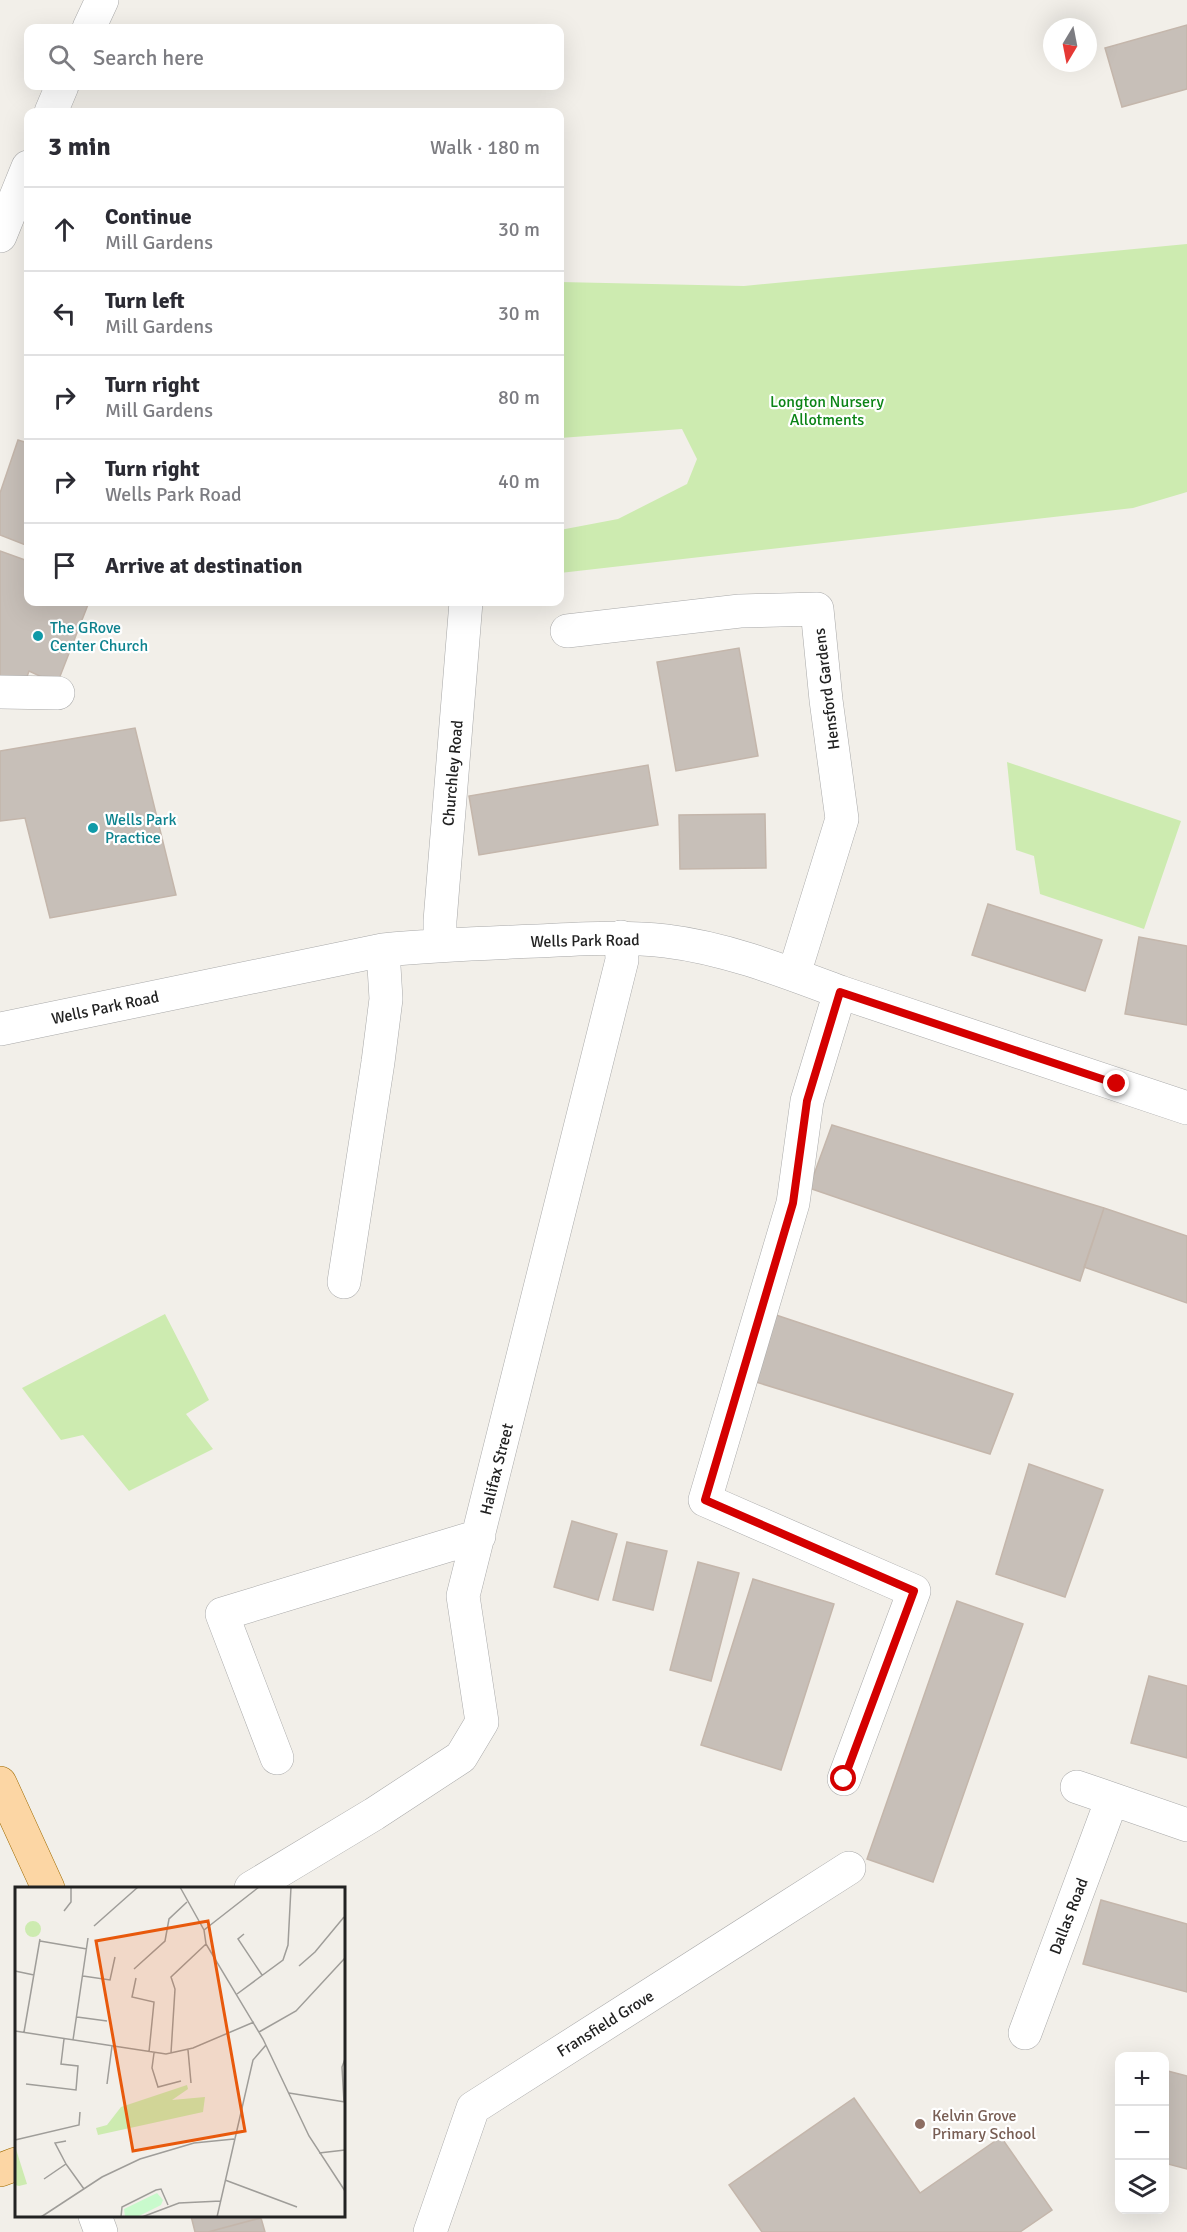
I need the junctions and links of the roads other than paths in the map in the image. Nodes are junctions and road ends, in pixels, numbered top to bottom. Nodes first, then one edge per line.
1 (102, 0) edge
2 (91, 24) edge
3 (60, 90) edge
4 (53, 108) edge
5 (24, 176) edge
6 (0, 236) edge
7 (466, 606) edge
8 (567, 631) dead end
9 (0, 692) edge
10 (58, 693) dead end
11 (621, 937) junction
12 (440, 945) junction
13 (384, 950) junction
14 (794, 974) junction
15 (840, 992) junction
16 (0, 1029) edge
17 (1187, 1108) edge
18 (344, 1282) dead end
19 (479, 1536) junction
20 (277, 1758) dead end
21 (844, 1779) dead end
22 (0, 1783) edge
23 (1077, 1787) dead end
24 (1112, 1799) junction
25 (1187, 1825) edge
26 (849, 1868) dead end
27 (48, 1887) edge
28 (253, 1887) edge
29 (1025, 2033) dead end
30 (15, 2164) edge
31 (0, 2170) edge
32 (95, 2217) edge
33 (102, 2232) edge
34 (430, 2232) edge

1 - 2 street
3 - 4 street
5 - 6 street
7 - 12 street, Churchley Road
8 - 14 street, Hensford Gardens
9 - 10 street
11 - 12 street, Wells Park Road
11 - 14 street, Wells Park Road
11 - 19 street, Halifax Street
12 - 13 street, Wells Park Road
13 - 16 street, Wells Park Road
13 - 18 street
14 - 15 street, Wells Park Road
15 - 17 street, Wells Park Road
15 - 21 street
19 - 20 street
19 - 28 street, Halifax Street
22 - 27 main road
23 - 24 street
24 - 25 street
24 - 29 street, Dallas Road
26 - 34 street, Fransfield Grove
30 - 31 main road
32 - 33 street

